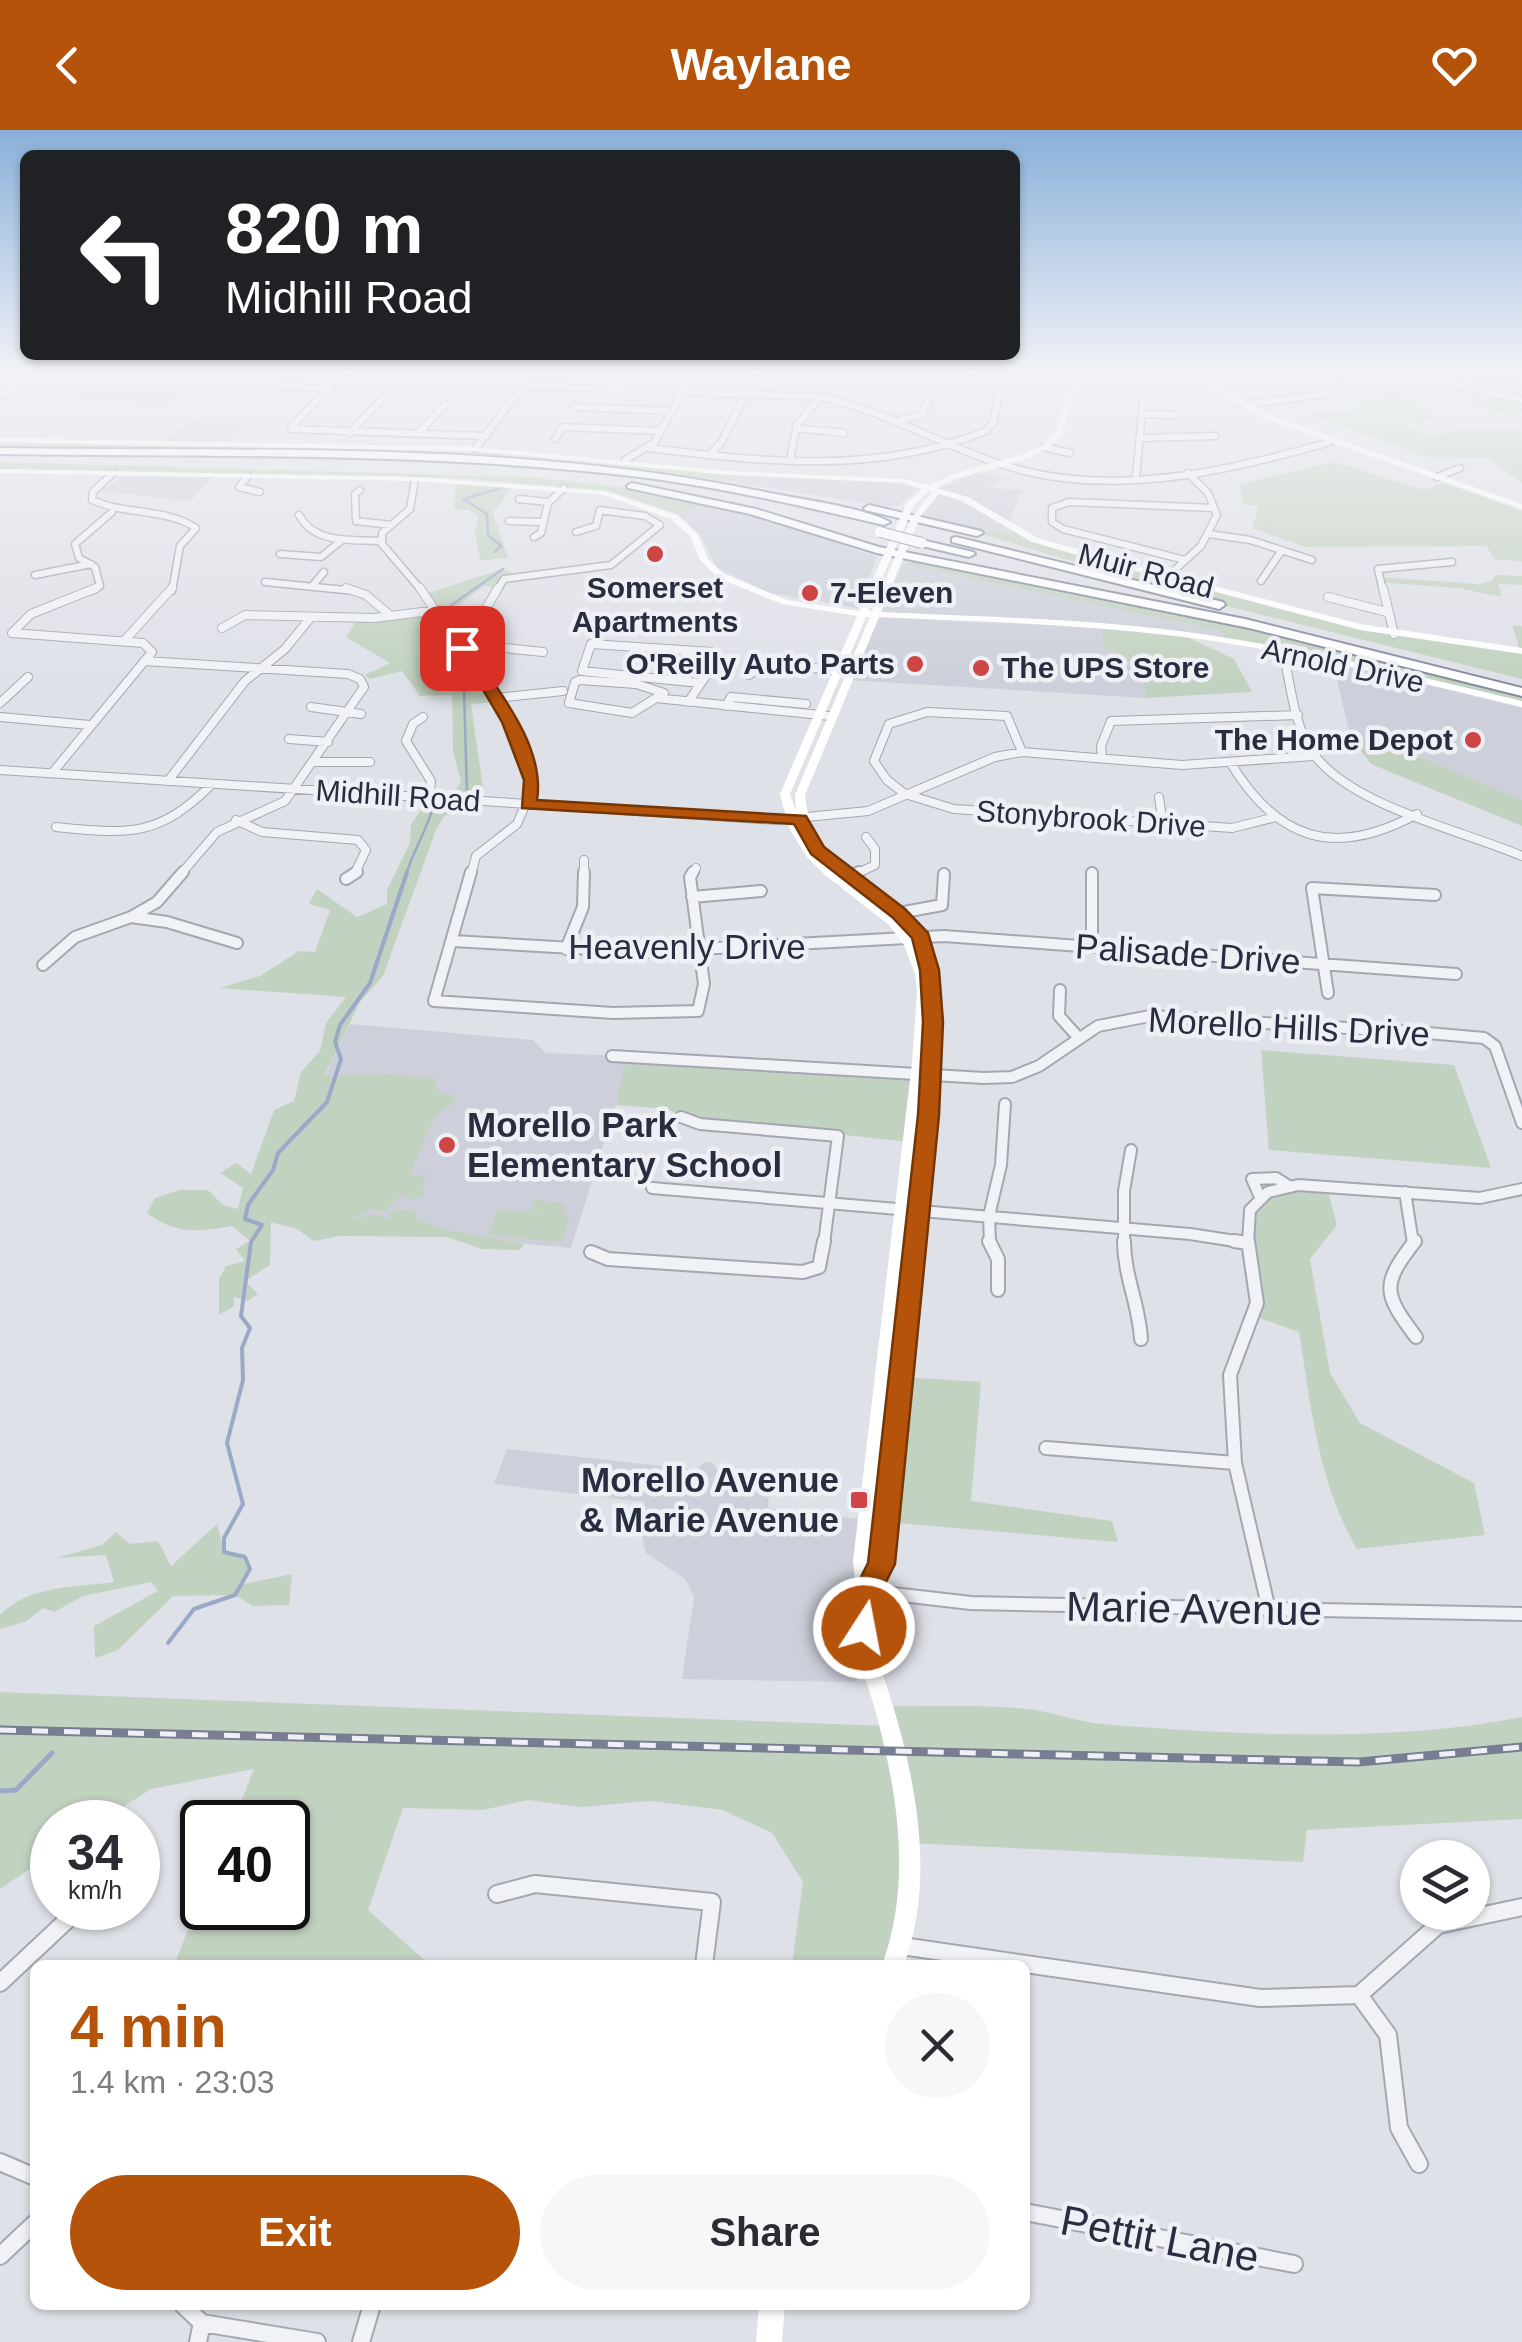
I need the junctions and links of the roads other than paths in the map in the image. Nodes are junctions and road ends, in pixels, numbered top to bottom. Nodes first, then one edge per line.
1 (112, 474) edge
2 (168, 474) edge
3 (536, 474) edge
4 (628, 474) edge
5 (780, 474) edge
6 (971, 474) edge
7 (1051, 474) edge
8 (1165, 474) edge
9 (1190, 474) edge
10 (1429, 474) edge
11 (1445, 474) edge
12 (248, 476) junction
13 (650, 476) junction
14 (1136, 477) joint
15 (1438, 477) junction
16 (590, 478) junction
17 (415, 479) junction
18 (564, 488) junction
19 (934, 488) junction
20 (360, 490) dead end
21 (260, 492) dead end
22 (518, 499) dead end
23 (549, 502) junction
24 (1522, 507) edge
25 (1214, 508) junction
26 (906, 509) junction
27 (664, 511) junction
28 (112, 512) junction
29 (299, 515) dead end
30 (646, 516) junction
31 (916, 517) junction
32 (509, 521) dead end
33 (542, 522) junction
34 (391, 525) junction
35 (882, 527) junction
36 (1129, 530) dead end
37 (576, 532) dead end
38 (1209, 534) junction
39 (534, 537) dead end
40 (924, 538) junction
41 (341, 541) junction
42 (380, 541) junction
43 (1113, 541) junction
44 (1282, 550) junction
45 (888, 552) junction
46 (280, 554) dead end
47 (902, 554) junction
48 (1185, 560) junction
49 (1312, 560) dead end
50 (1452, 562) dead end
51 (948, 563) junction
52 (91, 564) junction
53 (324, 572) dead end
54 (895, 573) junction
55 (35, 575) dead end
56 (1168, 576) junction
57 (1262, 581) dead end
58 (265, 582) dead end
59 (313, 585) junction
60 (1328, 597) dead end
61 (1206, 602) junction
62 (438, 610) junction
63 (1388, 612) junction
64 (863, 614) junction
65 (482, 615) dead end
66 (877, 615) junction
67 (391, 616) junction
68 (311, 617) junction
69 (1254, 625) junction
70 (222, 628) dead end
71 (1394, 634) junction
72 (124, 640) junction
73 (1287, 651) junction
74 (1522, 651) edge
75 (465, 652) junction
76 (542, 652) dead end
77 (145, 661) junction
78 (260, 668) junction
79 (836, 671) junction
80 (851, 672) junction
81 (749, 676) dead end
82 (28, 677) dead end
83 (1522, 679) edge
84 (700, 683) junction
85 (563, 691) dead end
86 (1522, 692) edge
87 (495, 698) junction
88 (656, 698) junction
89 (688, 702) junction
90 (0, 703) edge
91 (806, 704) dead end
92 (777, 706) junction
93 (1522, 706) edge
94 (311, 707) dead end
95 (349, 711) junction
96 (361, 714) dead end
97 (1298, 715) junction
98 (825, 716) junction
99 (0, 717) edge
100 (422, 717) dead end
101 (90, 725) junction
102 (288, 739) dead end
103 (328, 742) junction
104 (1022, 752) junction
105 (1314, 756) junction
106 (1102, 758) junction
107 (314, 762) junction
108 (370, 762) dead end
109 (1230, 762) junction
110 (5, 770) edge
111 (53, 772) junction
112 (168, 780) junction
113 (0, 782) edge
114 (212, 784) junction
115 (296, 789) junction
116 (912, 796) junction
117 (1158, 797) dead end
118 (429, 798) junction
119 (1057, 800) dead end
120 (528, 805) junction
121 (1054, 814) junction
122 (1417, 814) junction
123 (1272, 818) junction
124 (236, 820) junction
125 (795, 820) junction
126 (1163, 825) junction
127 (56, 828) dead end
128 (866, 837) dead end
129 (1522, 856) edge
130 (584, 860) dead end
131 (696, 868) dead end
132 (1092, 872) dead end
133 (944, 874) dead end
134 (346, 879) dead end
135 (844, 879) junction
136 (761, 892) dead end
137 (1435, 895) dead end
138 (692, 897) junction
139 (899, 913) junction
140 (131, 917) junction
141 (904, 937) junction
142 (921, 937) junction
143 (453, 941) junction
144 (238, 943) dead end
145 (1092, 947) junction
146 (566, 948) junction
147 (699, 950) junction
148 (1323, 964) junction
149 (44, 965) dead end
150 (1456, 974) dead end
151 (1060, 990) dead end
152 (1328, 992) dead end
153 (1077, 1036) junction
154 (612, 1056) dead end
155 (923, 1075) junction
156 (1005, 1104) dead end
157 (681, 1117) dead end
158 (1522, 1124) edge
159 (1131, 1150) dead end
160 (1290, 1187) junction
161 (652, 1188) dead end
162 (1522, 1189) edge
163 (1406, 1192) junction
164 (1260, 1199) junction
165 (832, 1205) junction
166 (908, 1211) junction
167 (989, 1216) junction
168 (1123, 1228) junction
169 (1248, 1242) junction
170 (591, 1252) dead end
171 (998, 1290) dead end
172 (1416, 1337) dead end
173 (1142, 1339) dead end
174 (1046, 1448) dead end
175 (1235, 1463) junction
176 (867, 1592) junction
177 (1269, 1610) junction
178 (1522, 1614) edge
179 (498, 1894) dead end
180 (1522, 1907) edge
181 (57, 1930) edge
182 (897, 1956) edge
183 (705, 1960) edge
184 (932, 1960) edge
185 (1030, 1971) edge
186 (0, 1983) edge
187 (1358, 1995) junction
188 (0, 2162) edge
189 (1420, 2164) dead end
190 (30, 2175) edge
191 (1030, 2213) edge
192 (30, 2228) edge
193 (0, 2256) edge
194 (1294, 2264) dead end
195 (186, 2310) edge
196 (370, 2310) edge
197 (772, 2310) edge
198 (200, 2333) edge
199 (317, 2342) edge
200 (360, 2342) edge
201 (769, 2342) edge

1 - 28 street
2 - 12 street, Arnold Drive
3 - 16 highway
4 - 13 highway
5 - 19 street, Muir Road
6 - 19 street
7 - 14 street
8 - 14 street
9 - 25 street
10 - 15 street
11 - 15 street
12 - 17 street, Arnold Drive
12 - 21 street
13 - 26 highway
13 - 35 highway
15 - 24 street
16 - 35 highway
16 - 45 highway
17 - 18 street, Arnold Drive
17 - 34 street
18 - 23 street
18 - 27 street, Arnold Drive
19 - 26 street
19 - 31 street
19 - 56 street, Muir Road
20 - 34 street
22 - 23 street
23 - 33 street
25 - 38 street
25 - 43 street
26 - 31 highway
26 - 45 street
27 - 30 street
27 - 64 street, Arnold Drive
28 - 52 street
28 - 72 street
29 - 41 street
30 - 37 street
30 - 65 street
31 - 47 street
31 - 61 highway
32 - 33 street
33 - 39 street
34 - 42 street
35 - 40 highway, bridge
36 - 43 street
38 - 44 street
38 - 48 street
40 - 61 highway
40 - 69 highway
41 - 42 street
41 - 46 street
42 - 62 street
43 - 48 street
44 - 49 street
44 - 57 street
45 - 47 highway
45 - 64 street
47 - 51 highway
47 - 54 street
48 - 56 street
50 - 63 street
51 - 54 highway
51 - 69 highway
52 - 55 street
52 - 72 street
53 - 59 street
54 - 66 street
56 - 71 street, Muir Road
58 - 59 street
59 - 67 street
60 - 63 street
61 - 83 highway
62 - 67 street
62 - 75 street
63 - 71 street
64 - 66 street, Arnold Drive
64 - 79 street
66 - 73 street, Arnold Drive
66 - 80 street
67 - 68 street
68 - 70 street
68 - 78 street
69 - 86 highway
71 - 74 street, Muir Road
72 - 77 street
73 - 93 street, Arnold Drive
73 - 97 street
75 - 76 street
75 - 87 street
77 - 78 street
77 - 101 street
78 - 95 street
78 - 112 street
79 - 80 street
79 - 81 street
79 - 98 street
80 - 98 street
82 - 90 street
84 - 84 street
84 - 89 street
85 - 87 street
87 - 120 street
88 - 88 street
88 - 89 street
89 - 92 street
91 - 92 street
92 - 98 street
94 - 95 street
95 - 96 street
95 - 103 street
97 - 105 street
97 - 106 street
98 - 125 street
99 - 101 street
100 - 118 street
101 - 111 street
102 - 103 street
103 - 107 street
104 - 106 street
104 - 116 street, Midhill Road
104 - 116 street
105 - 109 street
105 - 122 street
106 - 109 street
107 - 108 street
107 - 115 street
109 - 123 street
110 - 111 street, Midhill Road
110 - 113 street, Midhill Road
111 - 112 street, Midhill Road
112 - 114 street, Midhill Road
114 - 115 street, Midhill Road
114 - 127 street
115 - 118 street, Midhill Road
115 - 124 street
116 - 121 street, Stonybrook Drive
116 - 125 street, Midhill Road
117 - 126 street
118 - 120 street, Midhill Road
119 - 121 street
120 - 125 street, Midhill Road
120 - 143 street
121 - 126 street, Stonybrook Drive
122 - 123 street
122 - 129 street
123 - 126 street, Stonybrook Drive
124 - 134 street
124 - 140 street
125 - 135 street
128 - 135 street
130 - 146 street
131 - 138 street
132 - 145 street
133 - 139 street
135 - 139 street
135 - 141 street
136 - 138 street
137 - 148 street
138 - 147 street
139 - 142 street
140 - 144 street
140 - 149 street
141 - 142 street, Heavenly Drive
141 - 147 street, Heavenly Drive
141 - 155 street
142 - 145 street, Palisade Drive
142 - 155 street
143 - 146 street, Heavenly Drive
143 - 147 street
145 - 148 street, Palisade Drive
146 - 147 street, Heavenly Drive
148 - 150 street, Palisade Drive
148 - 152 street
151 - 153 street
153 - 155 street, Morello Hills Drive
153 - 158 street, Morello Hills Drive
154 - 155 street, Morello Hills Drive
155 - 166 street
156 - 167 street
157 - 165 street
159 - 168 street
160 - 163 street
160 - 164 street
160 - 164 street
161 - 165 street
162 - 163 street
163 - 172 street
164 - 169 street
165 - 166 street
165 - 170 street
166 - 167 street
166 - 176 street
167 - 168 street
167 - 171 street
168 - 169 street
168 - 173 street
169 - 175 street
174 - 175 street
175 - 177 street
176 - 177 street, Marie Avenue
176 - 182 street
177 - 178 street, Marie Avenue
179 - 183 street
180 - 187 street
181 - 186 street
182 - 184 street
185 - 187 street
187 - 189 street
188 - 190 street
191 - 194 street, Pettit Lane
192 - 193 street
195 - 198 street
196 - 200 street
197 - 201 street
198 - 199 street

